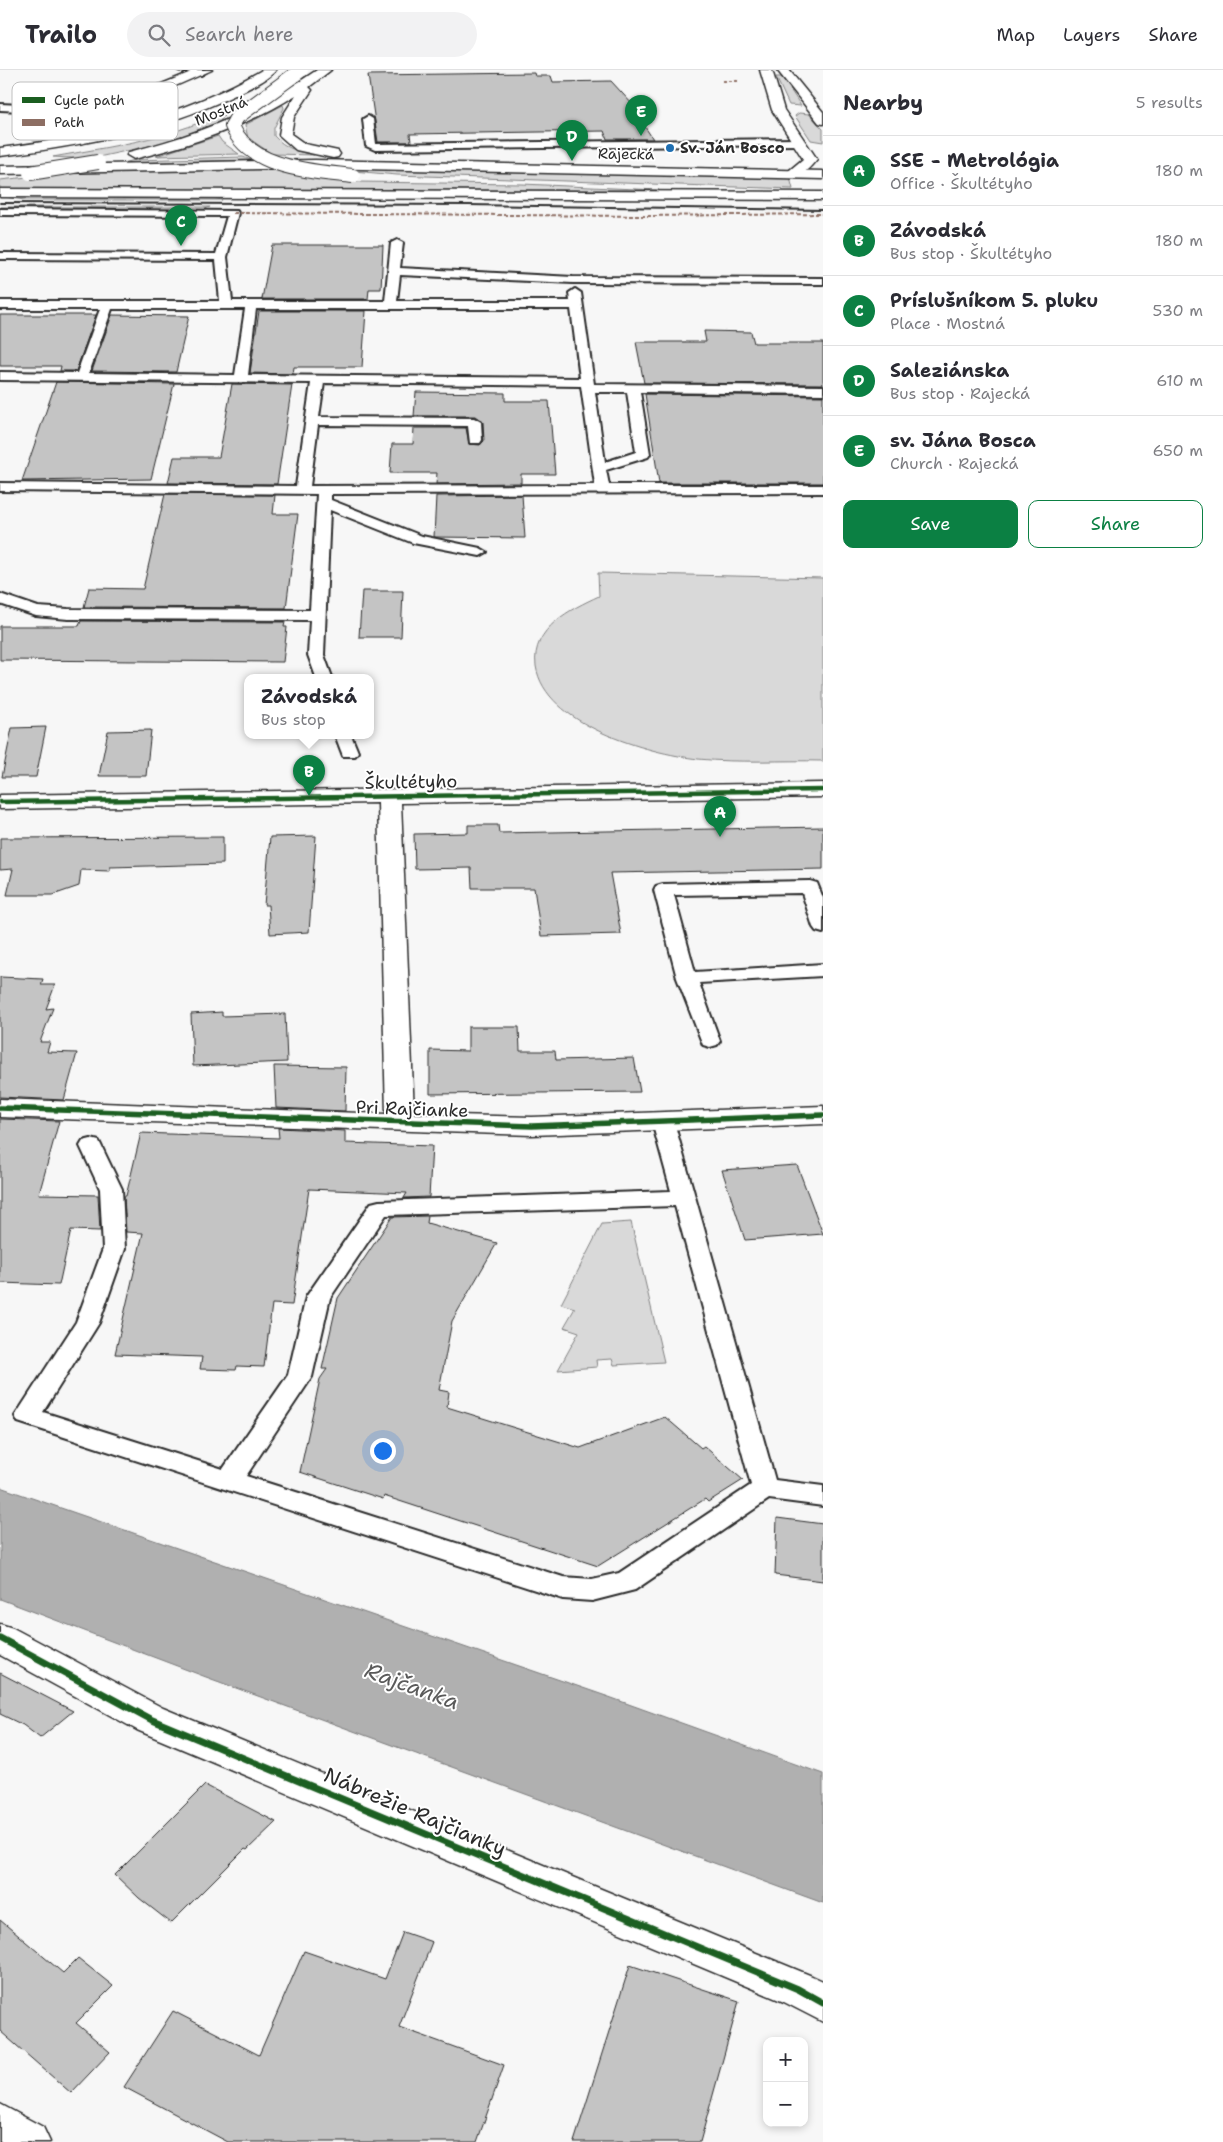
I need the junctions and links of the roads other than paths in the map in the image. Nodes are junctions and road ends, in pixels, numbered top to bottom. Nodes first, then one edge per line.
1 (183, 70) edge
2 (270, 70) edge
3 (301, 70) edge
4 (766, 70) edge
5 (783, 70) edge
6 (203, 71) edge
7 (320, 74) edge
8 (177, 82) edge
9 (221, 99) junction
10 (818, 109) edge
11 (778, 110) junction
12 (178, 115) edge
13 (368, 119) dead end
14 (823, 120) edge
15 (178, 124) edge
16 (572, 134) dead end
17 (722, 134) dead end
18 (71, 140) edge
19 (120, 140) edge
20 (575, 144) junction
21 (689, 144) junction
22 (800, 145) junction
23 (816, 147) dead end
24 (0, 152) edge
25 (0, 160) edge
26 (458, 166) junction
27 (0, 170) edge
28 (792, 174) junction
29 (823, 175) edge
30 (0, 176) edge
31 (0, 193) edge
32 (801, 196) junction
33 (823, 196) edge
34 (0, 212) edge
35 (397, 243) dead end
36 (0, 256) edge
37 (221, 257) junction
38 (395, 271) junction
39 (573, 280) junction
40 (822, 283) edge
41 (0, 305) edge
42 (107, 305) junction
43 (226, 305) junction
44 (251, 305) junction
45 (391, 305) junction
46 (576, 305) junction
47 (0, 376) edge
48 (82, 376) junction
49 (240, 378) junction
50 (318, 379) junction
51 (587, 385) junction
52 (633, 389) junction
53 (823, 390) edge
54 (313, 422) junction
55 (475, 440) dead end
56 (600, 468) junction
57 (602, 488) junction
58 (823, 489) edge
59 (302, 490) junction
60 (1, 491) edge
61 (324, 496) junction
62 (480, 552) dead end
63 (0, 599) edge
64 (318, 615) junction
65 (323, 674) edge
66 (344, 739) edge
67 (349, 752) dead end
68 (823, 790) edge
69 (389, 796) junction
70 (0, 802) edge
71 (823, 927) edge
72 (823, 970) edge
73 (686, 978) junction
74 (710, 1041) dead end
75 (0, 1108) edge
76 (823, 1115) edge
77 (663, 1122) junction
78 (400, 1123) junction
79 (91, 1146) dead end
80 (684, 1198) junction
81 (229, 1481) junction
82 (766, 1489) junction
83 (823, 1496) edge
84 (0, 1638) edge
85 (823, 2003) edge
86 (0, 2125) edge
87 (28, 2142) edge

1 - 6 lane
2 - 9 main road, Mostná
3 - 32 main road, bridge
4 - 11 main road
5 - 10 main road
6 - 8 main road
7 - 26 main road
7 - 30 main road, Mostná, bridge
9 - 12 main road, Mostná
9 - 15 main road
10 - 11 main road
10 - 14 main road
11 - 22 main road
13 - 20 lane
16 - 20 lane
17 - 21 lane
18 - 24 main road, Mostná
19 - 25 main road
20 - 21 lane
21 - 22 lane
22 - 23 main road
22 - 28 main road
26 - 27 main road
26 - 28 main road, Rajecká
28 - 29 main road, Rajecká
31 - 32 main road
32 - 33 main road
34 - 37 lane
35 - 38 lane
36 - 37 lane
37 - 43 lane
38 - 39 lane
38 - 45 lane
39 - 40 lane
39 - 46 lane
41 - 42 lane
42 - 43 lane
42 - 48 lane
43 - 44 lane
44 - 45 lane
44 - 49 lane
45 - 46 lane
46 - 51 lane
47 - 48 lane
48 - 49 lane
49 - 50 lane
50 - 51 lane
50 - 54 lane
51 - 52 lane
51 - 56 lane
52 - 53 lane
52 - 56 lane
54 - 55 lane
54 - 59 lane
56 - 57 lane
57 - 58 lane
57 - 61 lane
59 - 60 lane
59 - 61 lane
61 - 62 lane
61 - 64 lane
63 - 64 lane
64 - 65 lane
66 - 67 lane
68 - 69 main road, Škultétyho
69 - 70 main road, Škultétyho
69 - 78 main road, Škultétyho
71 - 73 lane
72 - 73 lane
73 - 74 lane
75 - 78 main road, Pri Rajčianke
76 - 77 main road, Pri Rajčianke
77 - 78 main road, Pri Rajčianke
77 - 80 lane
79 - 81 lane
80 - 81 lane
80 - 82 lane
81 - 82 lane
82 - 83 lane
84 - 85 main road, Nábrežie Rajčianky
86 - 87 main road

